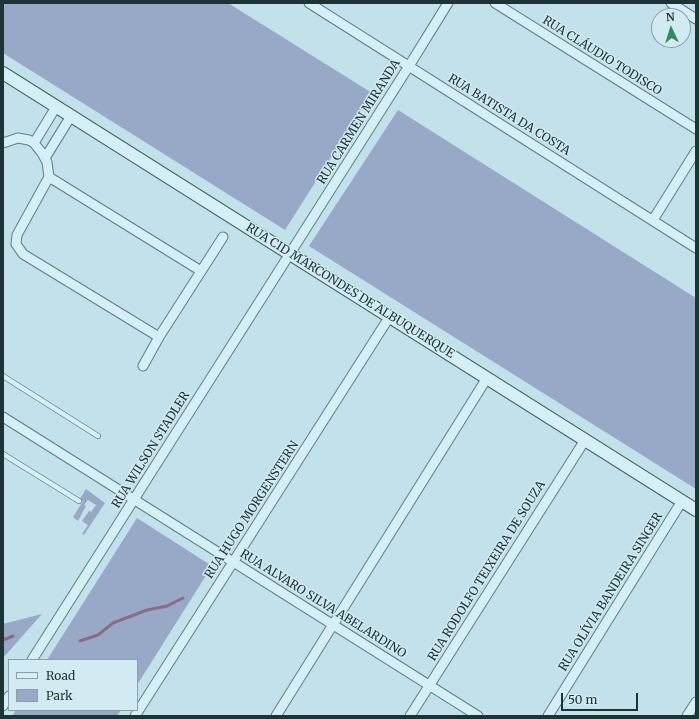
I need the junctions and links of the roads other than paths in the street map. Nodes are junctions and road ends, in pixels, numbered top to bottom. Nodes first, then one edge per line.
1 (309, 3) edge
2 (448, 3) edge
3 (495, 3) edge
4 (671, 3) edge
5 (696, 19) edge
6 (409, 66) junction
7 (3, 73) edge
8 (56, 107) junction
9 (71, 116) junction
10 (696, 130) edge
11 (3, 143) edge
12 (34, 143) junction
13 (696, 151) edge
14 (45, 158) junction
15 (49, 177) junction
16 (653, 220) junction
17 (223, 237) dead end
18 (696, 248) edge
19 (290, 254) junction
20 (202, 271) junction
21 (390, 316) junction
22 (159, 337) junction
23 (143, 366) dead end
24 (3, 376) edge
25 (487, 378) junction
26 (3, 416) edge
27 (98, 436) dead end
28 (585, 440) junction
29 (3, 454) edge
30 (134, 499) junction
31 (79, 501) dead end
32 (682, 501) junction
33 (696, 510) edge
34 (233, 562) junction
35 (333, 624) junction
36 (33, 659) edge
37 (429, 685) junction
38 (696, 702) edge
39 (135, 716) edge
40 (276, 716) edge
41 (410, 716) edge
42 (478, 716) edge
43 (548, 716) edge
44 (687, 716) edge

1 - 6 street, RUA BATISTA DA COSTA
2 - 6 street, RUA CARMEN MIRANDA
3 - 10 street, RUA CLÁUDIO TODISCO
4 - 5 street
6 - 16 street, RUA BATISTA DA COSTA
6 - 19 street, RUA CARMEN MIRANDA
7 - 8 street, RUA CID MARCONDES DE ALBUQUERQUE
8 - 9 street, RUA CID MARCONDES DE ALBUQUERQUE
8 - 12 street
9 - 14 street
9 - 19 street, RUA CID MARCONDES DE ALBUQUERQUE
11 - 12 street
12 - 14 street
13 - 16 street
14 - 15 street
15 - 20 street
15 - 22 street
16 - 18 street, RUA BATISTA DA COSTA
17 - 20 street
19 - 21 street, RUA CID MARCONDES DE ALBUQUERQUE
19 - 30 street, RUA WILSON STADLER
20 - 22 street
21 - 25 street, RUA CID MARCONDES DE ALBUQUERQUE
21 - 34 street, RUA HUGO MORGENSTERN
22 - 23 street
24 - 27 lane
25 - 28 street, RUA CID MARCONDES DE ALBUQUERQUE
25 - 35 street
26 - 30 street, RUA ALVARO SILVA ABELARDINO
28 - 32 street, RUA CID MARCONDES DE ALBUQUERQUE
28 - 37 street, RUA RODOLFO TEIXEIRA DE SOUZA
29 - 31 lane
30 - 34 street, RUA ALVARO SILVA ABELARDINO
30 - 36 street, RUA WILSON STADLER
32 - 33 street, RUA CID MARCONDES DE ALBUQUERQUE
32 - 43 street, RUA OLÍVIA BANDEIRA SINGER
34 - 35 street, RUA ALVARO SILVA ABELARDINO
34 - 39 street, RUA HUGO MORGENSTERN
35 - 37 street, RUA ALVARO SILVA ABELARDINO
35 - 40 street
37 - 41 street, RUA RODOLFO TEIXEIRA DE SOUZA
37 - 42 street, RUA ALVARO SILVA ABELARDINO
38 - 44 street

